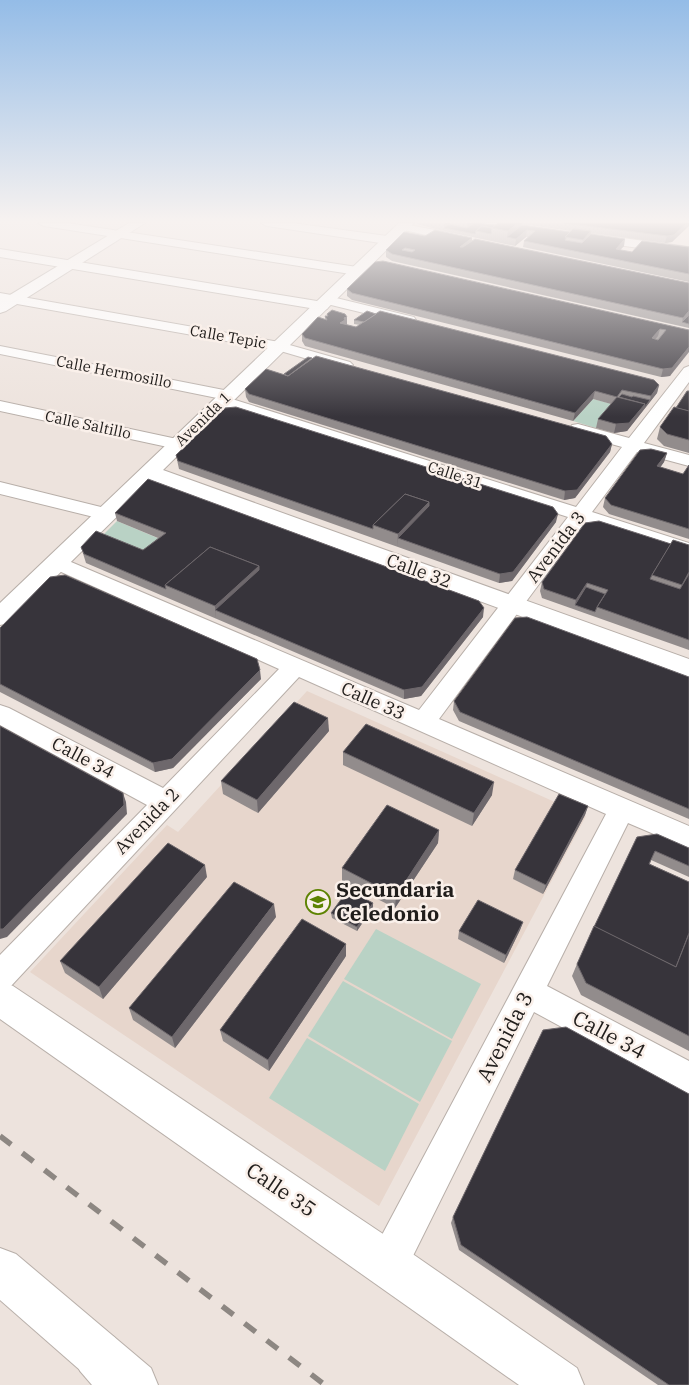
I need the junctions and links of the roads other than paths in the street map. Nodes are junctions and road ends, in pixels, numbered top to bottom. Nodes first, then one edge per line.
1 (26, 288) edge
2 (225, 288) edge
3 (340, 288) edge
4 (7, 298) edge
5 (325, 303) junction
6 (0, 308) edge
7 (425, 324) edge
8 (279, 346) junction
9 (0, 350) edge
10 (365, 370) edge
11 (689, 371) edge
12 (656, 383) edge
13 (682, 390) edge
14 (225, 398) junction
15 (0, 406) edge
16 (566, 426) edge
17 (177, 444) junction
18 (633, 445) junction
19 (689, 460) edge
20 (148, 472) junction
21 (0, 488) edge
22 (106, 514) junction
23 (580, 515) junction
24 (689, 549) edge
25 (57, 564) junction
26 (512, 605) junction
27 (0, 617) edge
28 (295, 667) junction
29 (689, 669) edge
30 (0, 714) edge
31 (423, 723) junction
32 (165, 802) junction
33 (622, 809) junction
34 (689, 838) edge
35 (0, 976) edge
36 (528, 992) junction
37 (0, 998) edge
38 (689, 1079) edge
39 (388, 1264) junction
40 (0, 1270) edge
41 (110, 1369) edge
42 (134, 1385) edge
43 (560, 1385) edge

1 - 4 street
2 - 5 street
3 - 5 street, Avenida 1
4 - 6 street
4 - 8 street, Calle Tepic
5 - 7 street
5 - 8 street, Avenida 1
8 - 10 street, Calle Tepic
8 - 14 street, Avenida 1
9 - 14 street, Calle Hermosillo
11 - 13 street, Avenida 3
12 - 13 street
13 - 18 street, Avenida 3
14 - 17 street, Avenida 1
14 - 23 street, Calle 31
15 - 17 street, Calle Saltillo
16 - 18 street
17 - 20 street, Avenida 1
18 - 19 street
18 - 23 street, Avenida 3
20 - 22 street, Avenida 1
20 - 26 street, Calle 32
21 - 22 street
22 - 25 street, Avenida 1
23 - 24 street, Calle 31
23 - 26 street, Avenida 3
25 - 27 street, Avenida 1
25 - 28 street, Calle 33
26 - 29 street, Calle 32
26 - 31 street, Avenida 3
28 - 31 street, Calle 33
28 - 32 street, Avenida 2
30 - 32 street, Calle 34
31 - 33 street, Calle 33
32 - 35 street, Avenida 2
33 - 34 street, Calle 33
33 - 36 street, Avenida 3
36 - 38 street, Calle 34
36 - 39 street, Avenida 3
37 - 39 street, Calle 35
39 - 43 street, Calle 35
40 - 41 street
41 - 42 street

